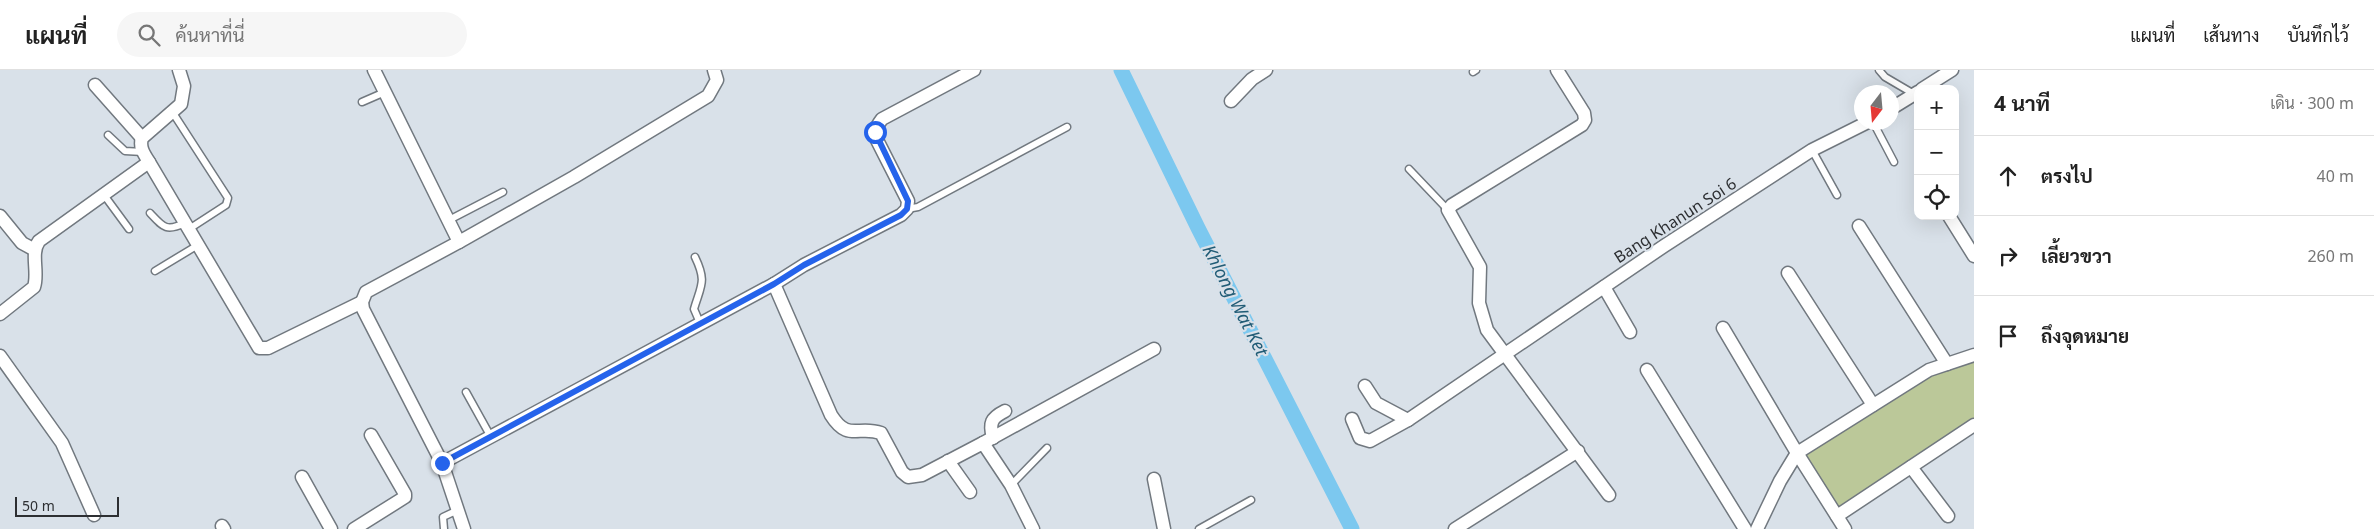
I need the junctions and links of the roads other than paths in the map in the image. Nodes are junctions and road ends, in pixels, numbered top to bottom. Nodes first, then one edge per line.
1 (179, 70) edge
2 (374, 70) edge
3 (714, 70) edge
4 (974, 70) edge
5 (1266, 70) edge
6 (1557, 70) edge
7 (1879, 70) edge
8 (1952, 70) edge
9 (95, 85) dead end
10 (1929, 85) edge
11 (1914, 90) edge
12 (385, 92) junction
13 (1914, 94) edge
14 (1231, 101) dead end
15 (362, 102) dead end
16 (1899, 104) edge
17 (173, 113) junction
18 (1067, 127) dead end
19 (1854, 129) edge
20 (1877, 130) edge
21 (108, 135) dead end
22 (142, 138) junction
23 (1812, 150) junction
24 (146, 157) junction
25 (1894, 162) dead end
26 (1409, 169) dead end
27 (503, 192) dead end
28 (104, 195) junction
29 (1837, 195) dead end
30 (907, 209) junction
31 (1448, 210) junction
32 (150, 213) dead end
33 (0, 216) edge
34 (448, 220) junction
35 (1952, 220) edge
36 (187, 226) junction
37 (1859, 226) dead end
38 (129, 230) dead end
39 (459, 242) junction
40 (198, 245) junction
41 (36, 250) junction
42 (1974, 256) edge
43 (694, 257) dead end
44 (154, 271) dead end
45 (1788, 273) dead end
46 (774, 284) junction
47 (1604, 287) junction
48 (362, 302) junction
49 (0, 314) edge
50 (700, 323) junction
51 (1724, 328) dead end
52 (1630, 332) dead end
53 (1154, 348) dead end
54 (1505, 353) junction
55 (0, 356) edge
56 (1974, 356) edge
57 (1947, 364) junction
58 (1647, 370) dead end
59 (1365, 386) dead end
60 (466, 392) dead end
61 (1873, 405) junction
62 (1005, 411) dead end
63 (1352, 419) dead end
64 (1408, 420) junction
65 (1974, 425) edge
66 (370, 435) dead end
67 (491, 437) junction
68 (988, 440) junction
69 (1047, 448) dead end
70 (1578, 451) junction
71 (1796, 453) junction
72 (948, 461) junction
73 (442, 463) junction
74 (1911, 467) junction
75 (302, 477) dead end
76 (1154, 479) dead end
77 (1011, 485) junction
78 (970, 492) dead end
79 (1609, 495) dead end
80 (1251, 500) dead end
81 (458, 510) junction
82 (94, 515) dead end
83 (1837, 516) junction
84 (1948, 516) dead end
85 (331, 529) edge
86 (354, 529) edge
87 (444, 529) edge
88 (464, 529) edge
89 (1032, 529) edge
90 (1164, 529) edge
91 (1199, 529) edge
92 (1455, 529) edge
93 (1745, 529) edge
94 (1757, 529) edge
95 (1845, 529) edge

1 - 17 street
2 - 12 street
3 - 39 street
4 - 30 street
5 - 14 street
6 - 31 street
7 - 11 lane
8 - 10 street
9 - 22 street
12 - 15 lane
12 - 34 street
13 - 16 street
17 - 22 street
17 - 36 lane
18 - 30 lane
19 - 23 street, Bang Khanun Soi 6
20 - 25 lane
21 - 24 lane
22 - 24 street
23 - 29 lane
23 - 47 street, Bang Khanun Soi 6
24 - 28 street
24 - 36 street
26 - 31 lane
27 - 34 lane
28 - 38 lane
28 - 41 street
30 - 46 street
31 - 54 street
32 - 36 lane
33 - 41 street
34 - 39 street
35 - 42 street
36 - 40 street
37 - 57 street
39 - 48 street
40 - 44 lane
40 - 48 street
41 - 49 street
43 - 50 lane
45 - 61 street
46 - 50 street
46 - 72 street
47 - 52 street
47 - 54 street, Bang Khanun Soi 6
48 - 73 street
50 - 67 street
51 - 71 street
53 - 68 street
54 - 64 street, Bang Khanun Soi 6
54 - 70 street
55 - 82 street
56 - 57 street
57 - 61 street
58 - 93 street
59 - 64 street
60 - 67 lane
61 - 71 street
62 - 68 street
63 - 64 street, Bang Khanun Soi 6
65 - 74 street
66 - 86 street
67 - 73 street
68 - 72 street
68 - 77 street
69 - 77 lane
70 - 79 street
70 - 92 street
71 - 83 street
71 - 94 street
72 - 78 street
73 - 81 street
74 - 83 street
74 - 84 street
75 - 85 street
76 - 90 street
77 - 89 street
80 - 91 lane
81 - 87 lane
81 - 88 street
83 - 95 street

